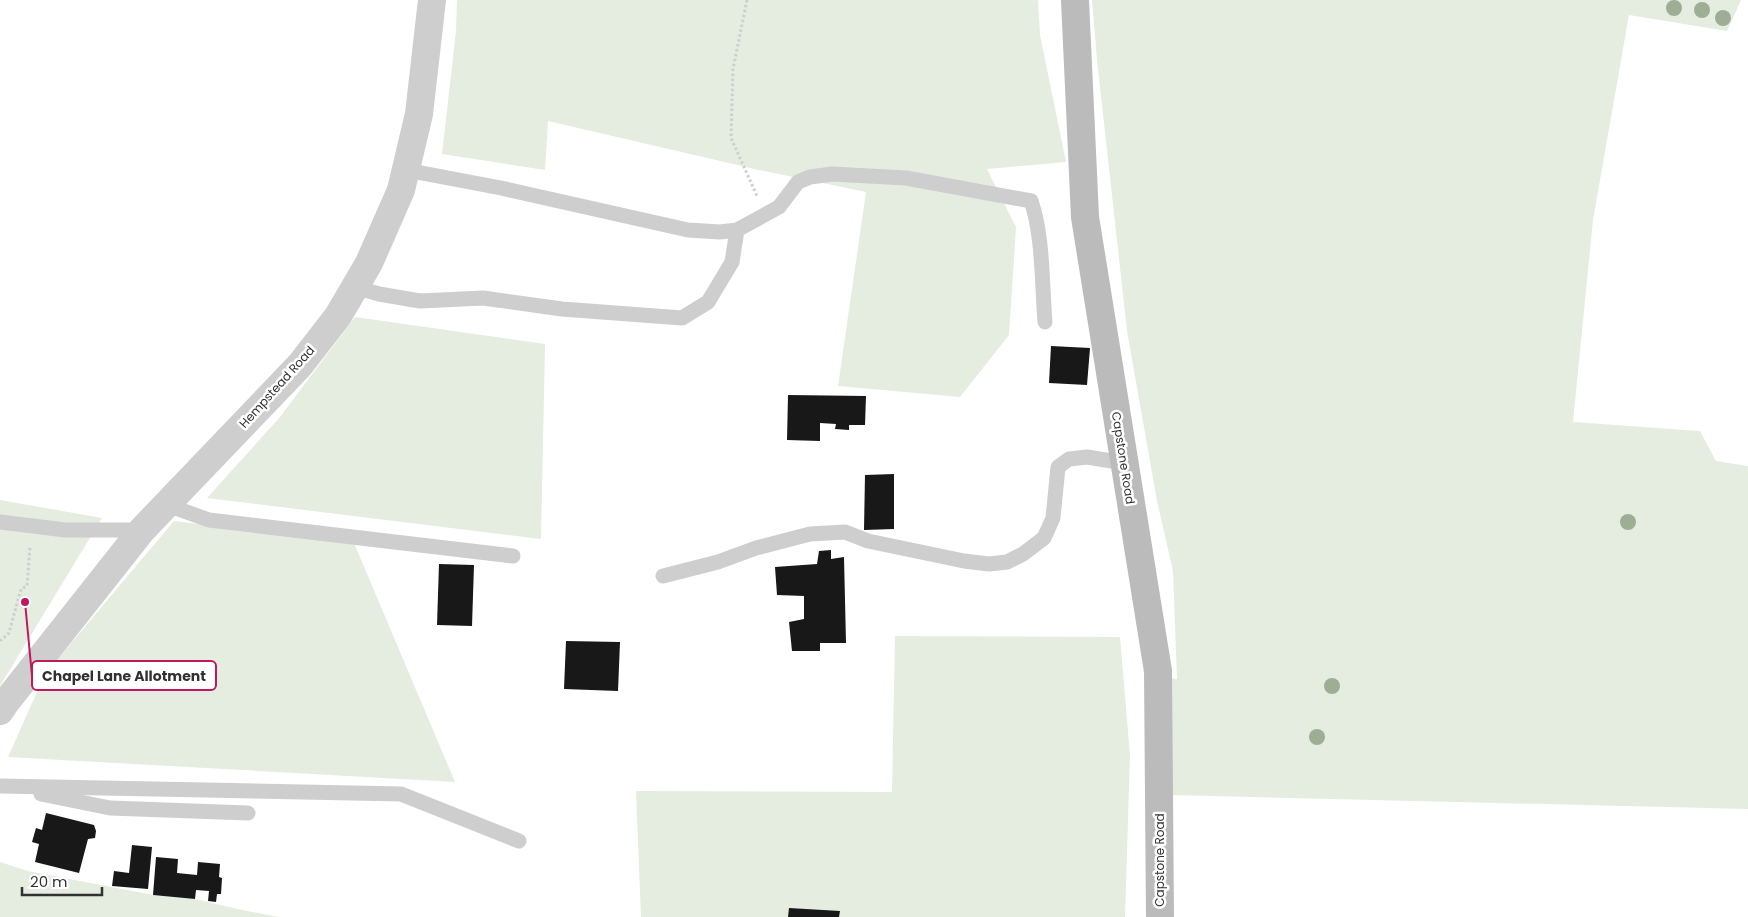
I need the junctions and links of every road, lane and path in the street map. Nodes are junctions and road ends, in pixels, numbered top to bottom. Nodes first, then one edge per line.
1 (432, 0) edge
2 (747, 0) edge
3 (1075, 0) edge
4 (406, 170) junction
5 (765, 215) junction
6 (737, 230) junction
7 (355, 287) junction
8 (1045, 322) dead end
9 (1124, 463) junction
10 (167, 504) junction
11 (0, 522) edge
12 (31, 526) junction
13 (142, 530) junction
14 (513, 556) dead end
15 (663, 576) dead end
16 (0, 641) edge
17 (0, 711) edge
18 (0, 786) edge
19 (248, 813) dead end
20 (519, 841) dead end
21 (1160, 917) edge

1 - 4 street, Hempstead Road
2 - 5 path
3 - 9 street, Capstone Road
4 - 6 lane
4 - 7 street, Hempstead Road
5 - 6 lane
5 - 8 lane
6 - 7 lane
7 - 10 street, Hempstead Road
9 - 15 lane
9 - 21 street, Capstone Road
10 - 13 street, Hempstead Road
10 - 14 lane
11 - 12 lane
12 - 13 lane
12 - 16 path
13 - 17 street, Hempstead Road
18 - 19 lane
18 - 20 lane

